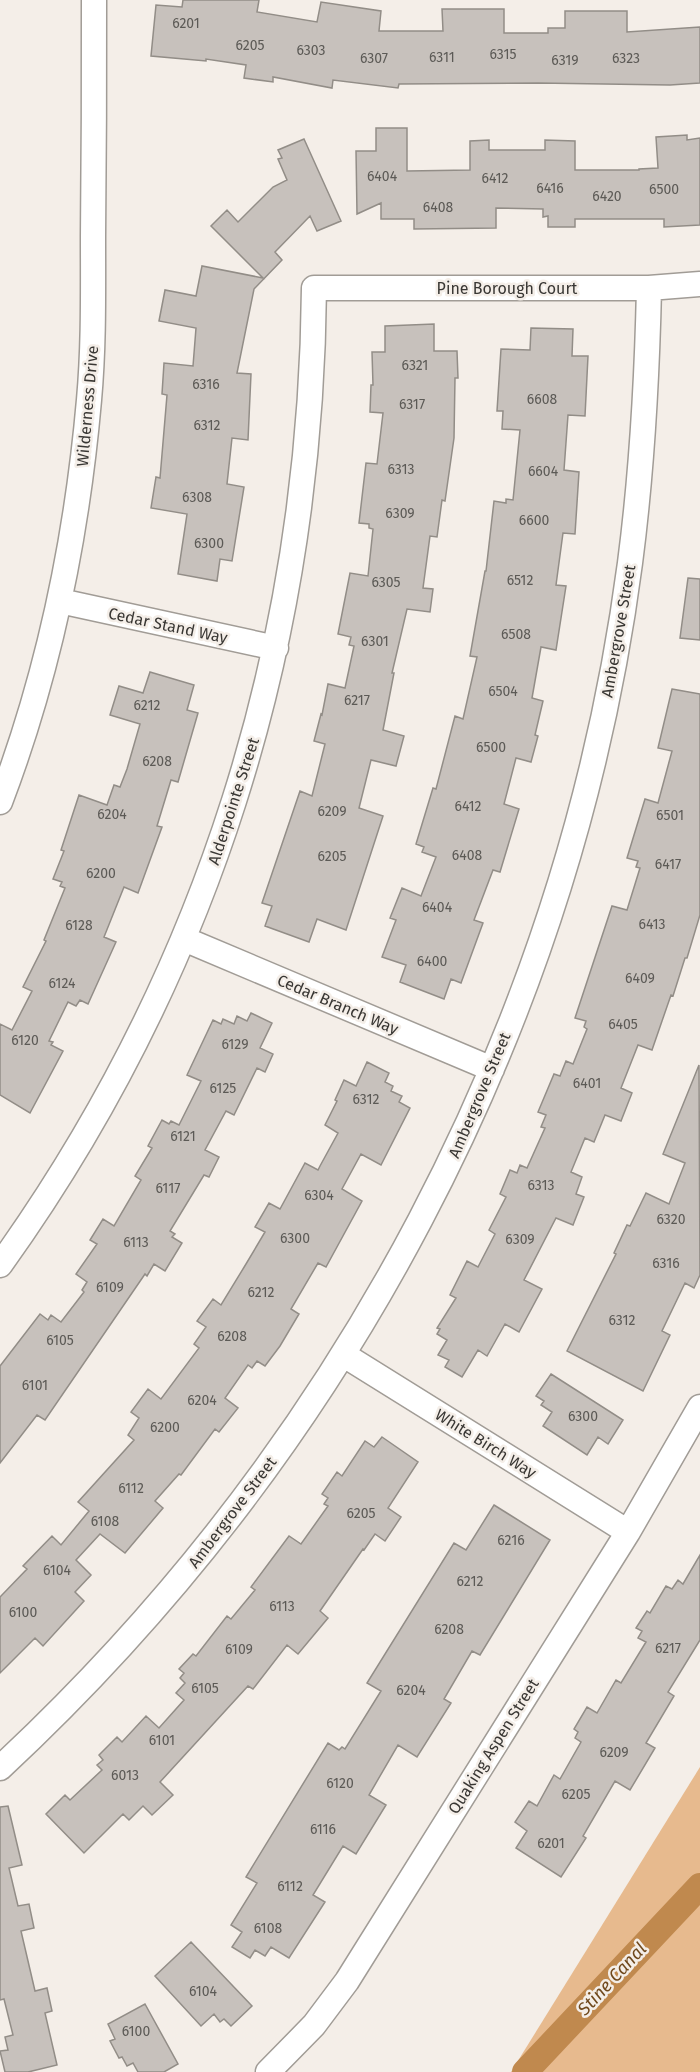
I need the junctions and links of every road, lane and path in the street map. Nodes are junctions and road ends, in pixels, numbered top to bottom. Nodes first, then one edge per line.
1 (94, 0) edge
2 (700, 284) edge
3 (314, 288) joint
4 (649, 288) junction
5 (60, 601) junction
6 (276, 648) junction
7 (0, 802) edge
8 (184, 939) junction
9 (492, 1069) junction
10 (0, 1265) edge
11 (344, 1355) junction
12 (700, 1407) edge
13 (627, 1532) junction
14 (0, 1768) edge
15 (268, 2072) edge

1 - 5 street, Wilderness Drive
2 - 4 street, Pine Borough Court
3 - 4 street, Pine Borough Court
3 - 6 street, Alderpointe Street
4 - 9 street, Ambergrove Street
5 - 6 street, Cedar Stand Way
5 - 7 street, Wilderness Drive
6 - 8 street, Alderpointe Street
8 - 9 street, Cedar Branch Way
8 - 10 street, Alderpointe Street
9 - 11 street, Ambergrove Street
11 - 13 street, White Birch Way
11 - 14 street, Ambergrove Street
12 - 13 street, Quaking Aspen Street
13 - 15 street, Quaking Aspen Street

